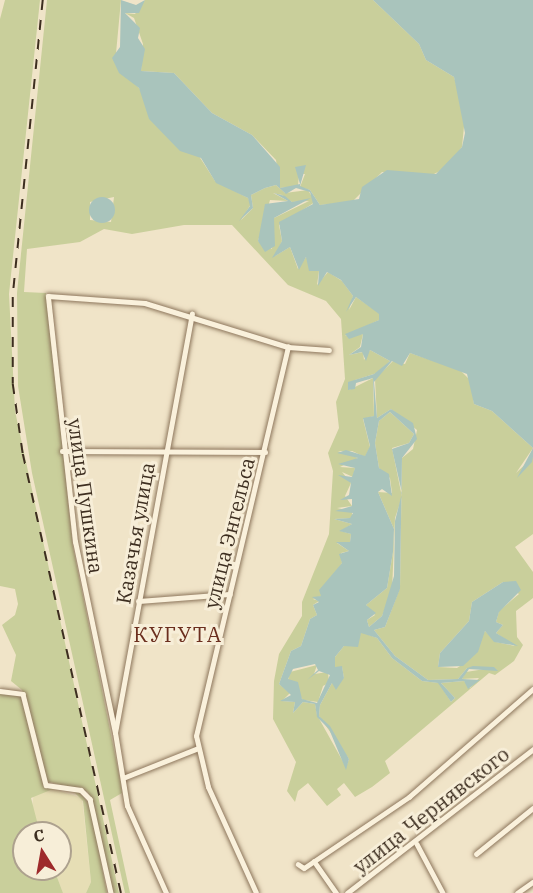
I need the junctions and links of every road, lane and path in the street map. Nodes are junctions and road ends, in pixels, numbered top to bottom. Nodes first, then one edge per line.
1 (192, 314) junction
2 (288, 348) junction
3 (329, 350) dead end
4 (165, 450) junction
5 (62, 452) junction
6 (265, 452) junction
7 (230, 594) junction
8 (138, 601) junction
9 (533, 689) edge
10 (0, 691) edge
11 (115, 733) junction
12 (196, 749) junction
13 (533, 749) edge
14 (123, 778) junction
15 (533, 808) edge
16 (417, 844) junction
17 (476, 854) dead end
18 (314, 861) junction
19 (298, 864) dead end
20 (533, 882) edge
21 (111, 893) edge
22 (166, 893) edge
23 (256, 893) edge
24 (336, 893) edge
25 (346, 893) edge
26 (443, 893) edge
27 (517, 893) edge

1 - 2 street
1 - 4 street, Казачья улица
1 - 5 street, улица Пушкина
2 - 3 street
2 - 6 street, улица Энгельса
4 - 5 street
4 - 6 street
4 - 8 street, Казачья улица
5 - 11 street, улица Пушкина
6 - 7 street, улица Энгельса
7 - 8 street
7 - 12 street, улица Энгельса
8 - 11 street, Казачья улица
9 - 18 street
10 - 21 street
11 - 14 street, Казачья улица
12 - 14 street
12 - 23 street
13 - 16 street, улица Чернявского
14 - 22 street, Казачья улица
15 - 17 street
16 - 25 street, улица Чернявского
16 - 26 street
18 - 19 street
18 - 24 street
20 - 27 street

